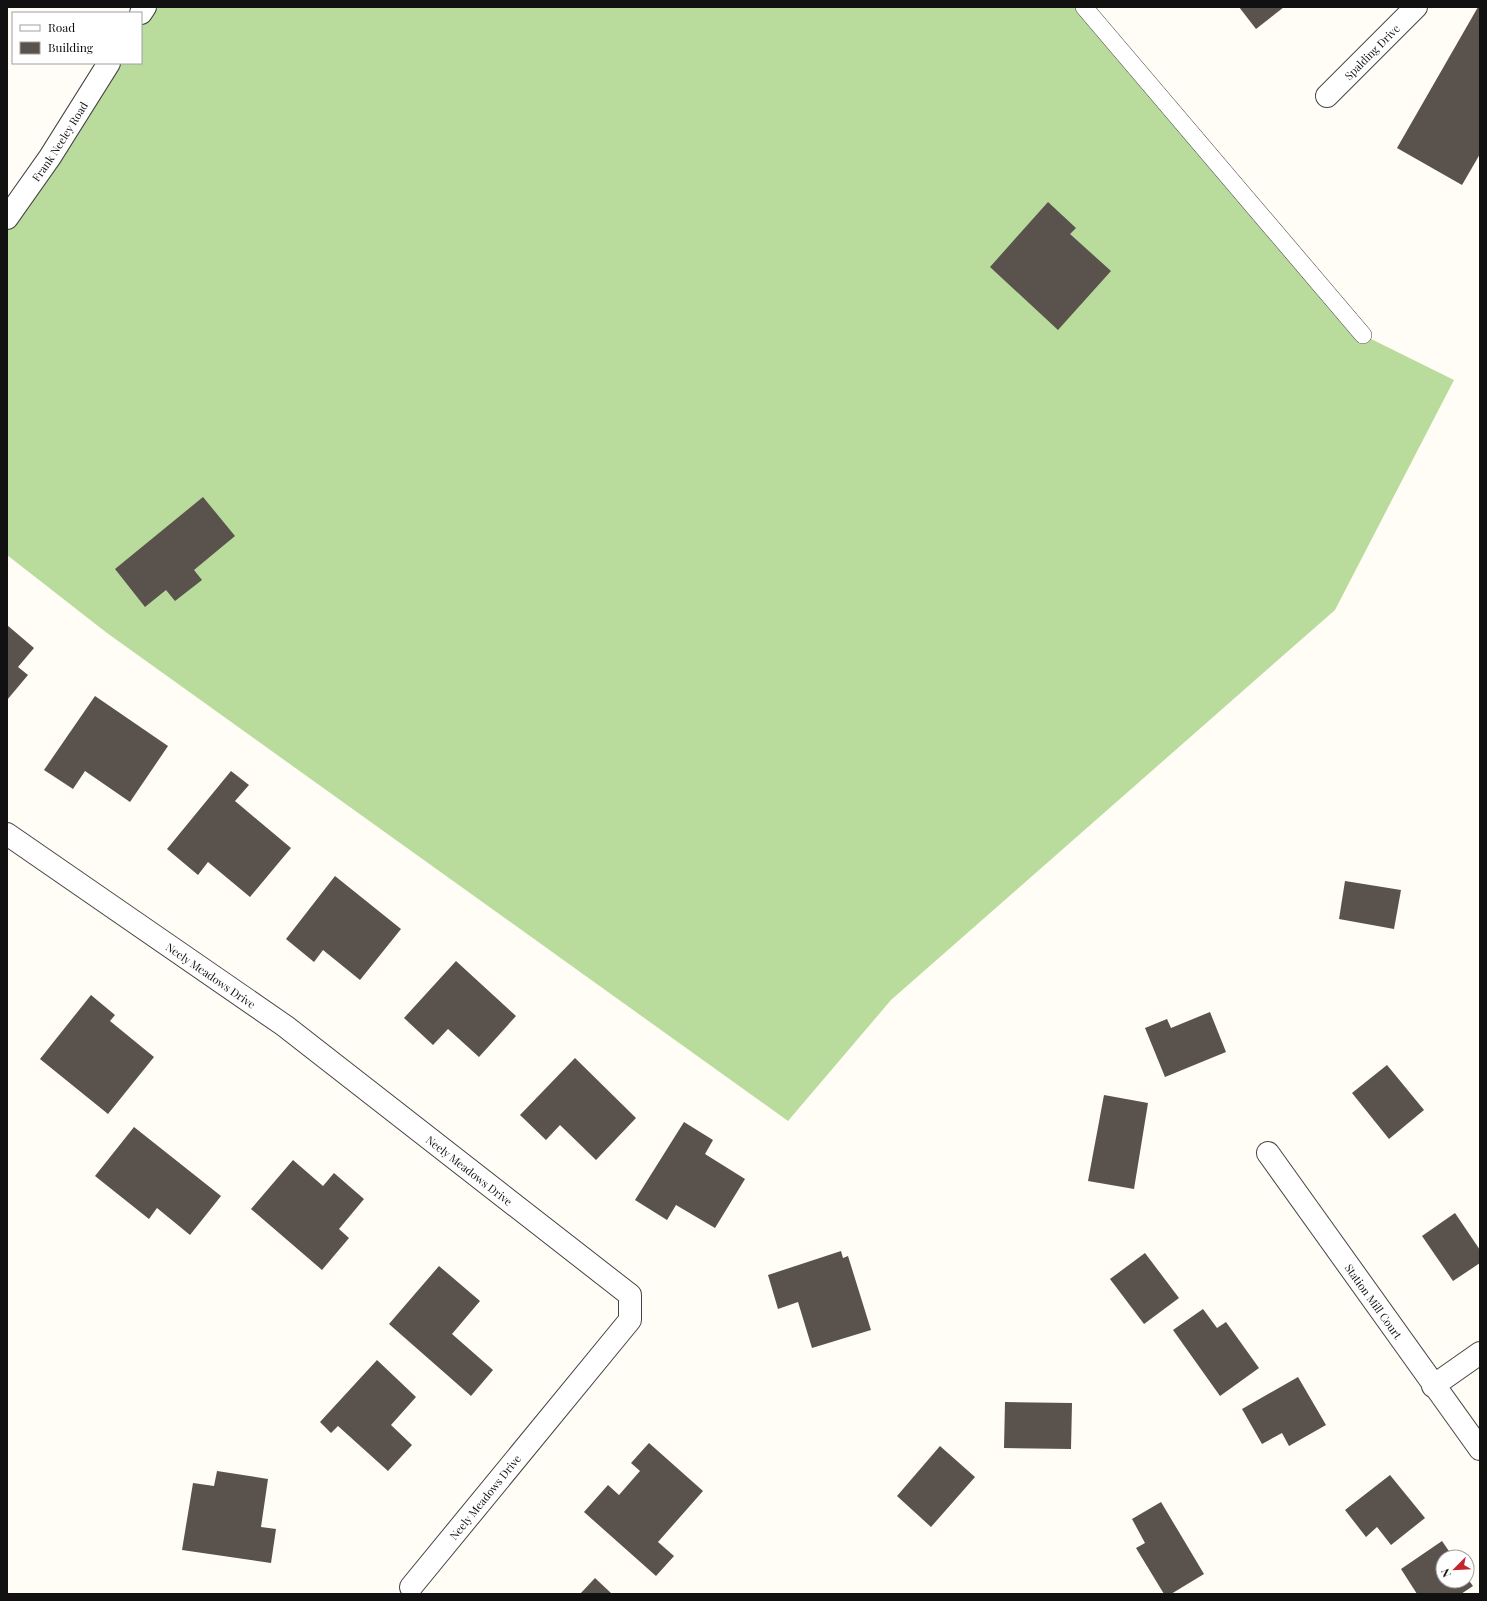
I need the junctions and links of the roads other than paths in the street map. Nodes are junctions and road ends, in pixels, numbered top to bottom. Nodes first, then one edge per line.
1 (1084, 7) edge
2 (1416, 7) edge
3 (108, 64) edge
4 (1327, 96) dead end
5 (7, 218) edge
6 (1362, 335) dead end
7 (7, 834) edge
8 (1268, 1153) dead end
9 (1480, 1353) edge
10 (1433, 1386) junction
11 (1480, 1448) edge
12 (411, 1587) dead end

1 - 6 lane
2 - 4 street, Spalding Drive
3 - 5 street, Frank Neeley Road
7 - 12 street, Neely Meadows Drive
8 - 10 street, Station Mill Court
9 - 10 street
10 - 11 street, Station Mill Court

